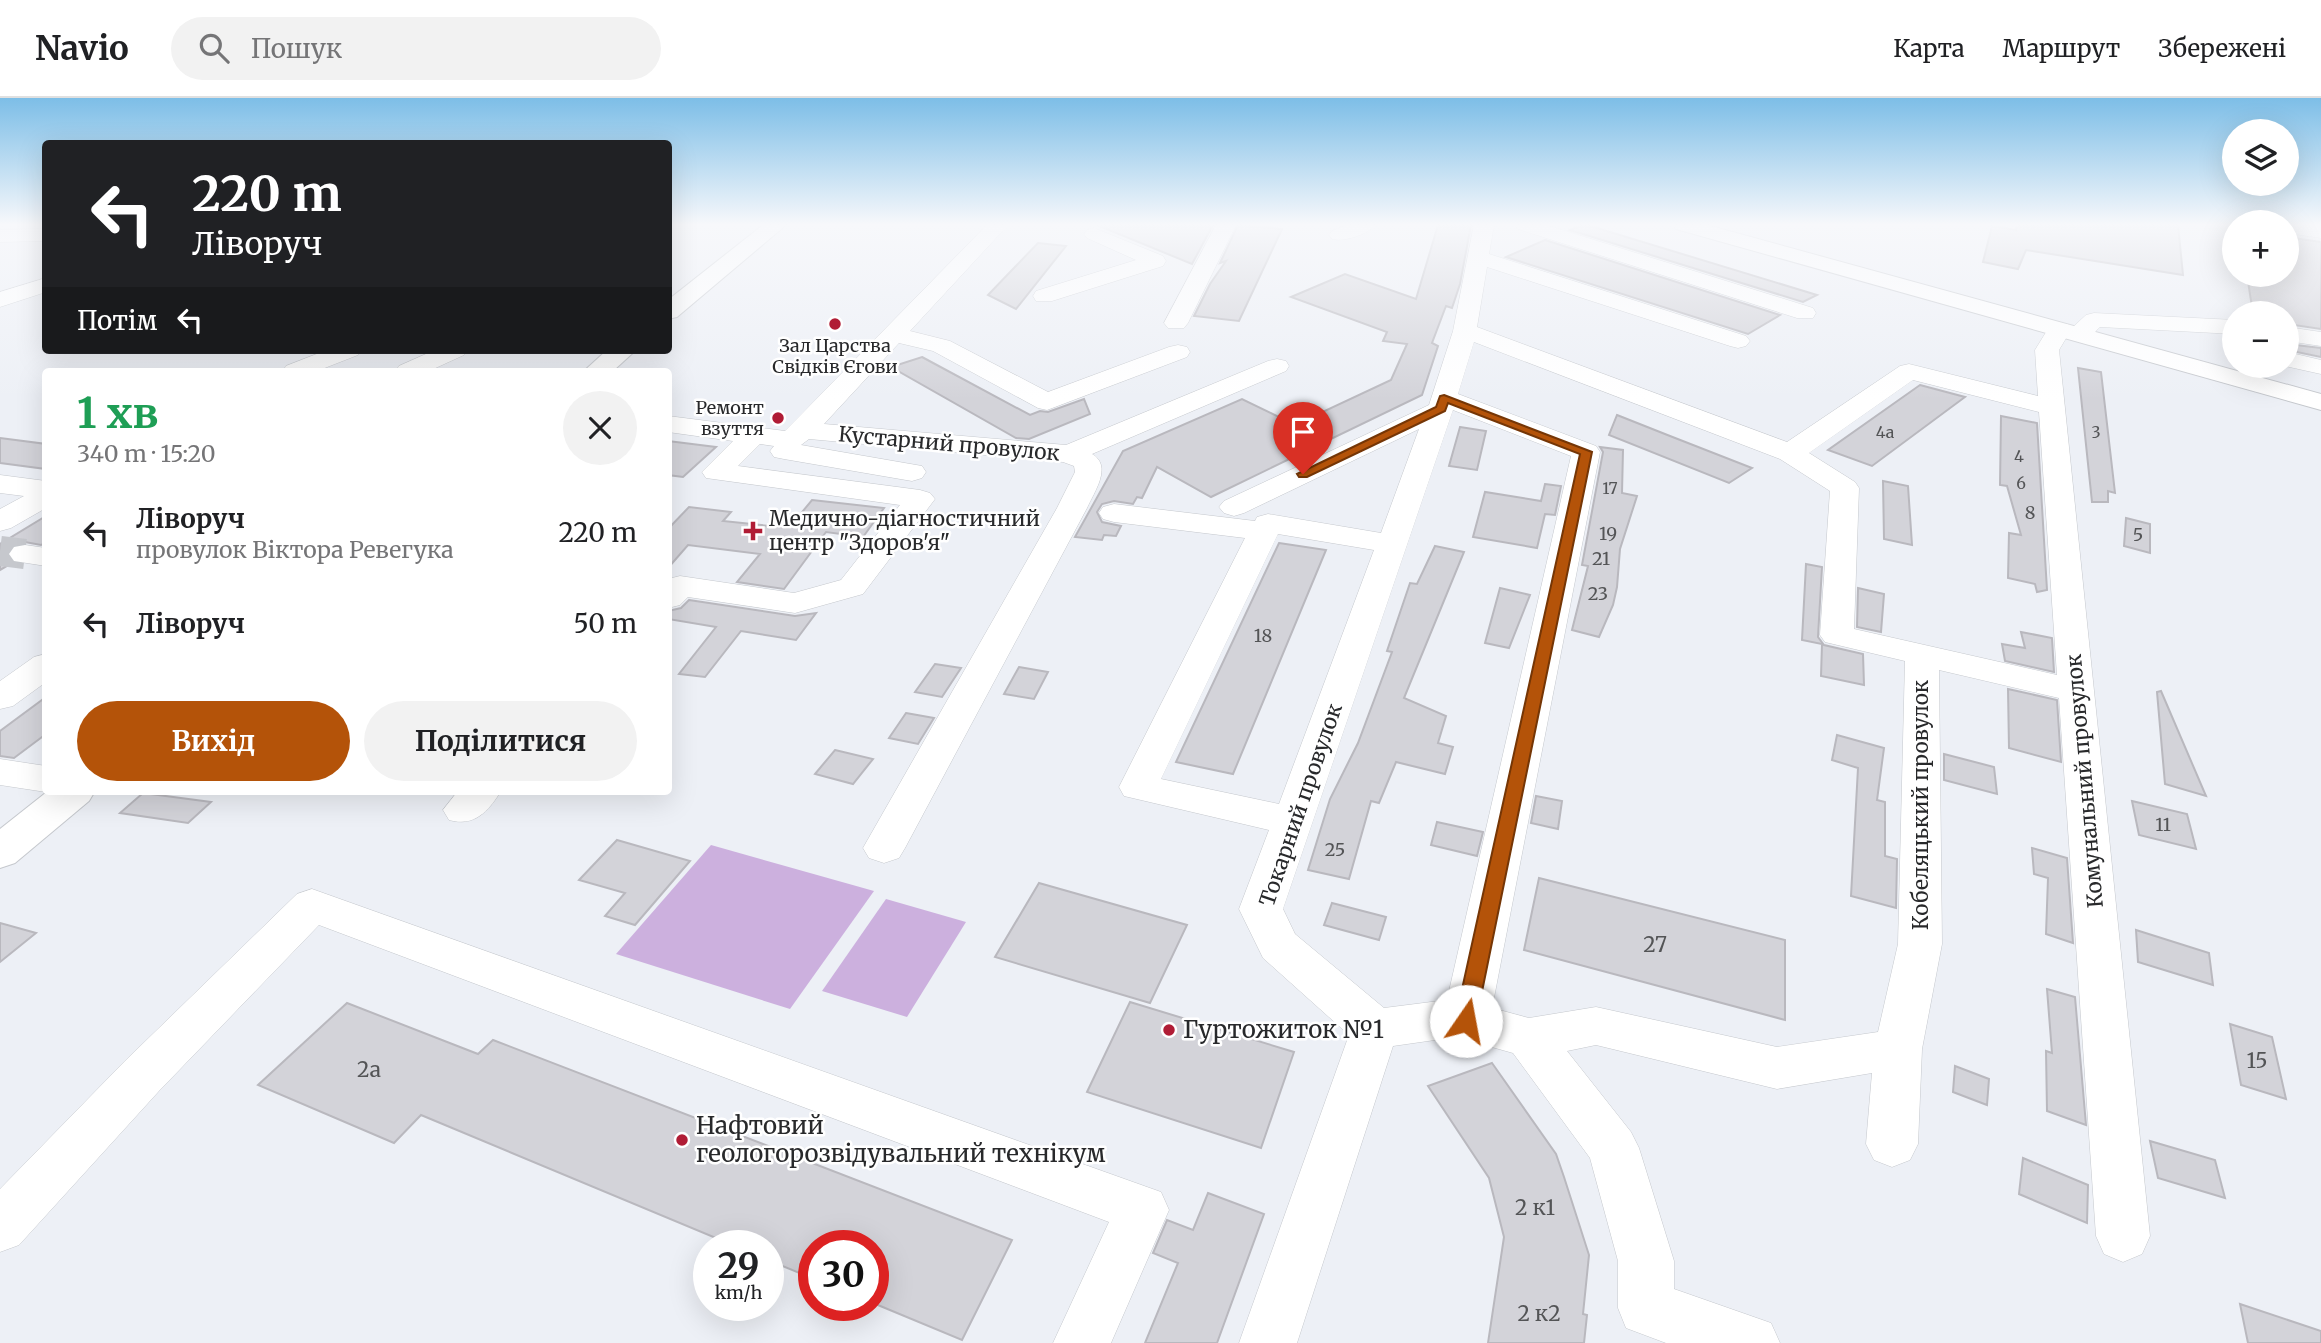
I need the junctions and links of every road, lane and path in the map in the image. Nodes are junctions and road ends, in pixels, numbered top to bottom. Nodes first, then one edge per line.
1 (702, 283) edge
2 (944, 283) edge
3 (1085, 283) edge
4 (1195, 283) edge
5 (1474, 283) edge
6 (1589, 283) edge
7 (1710, 283) edge
8 (1893, 283) edge
9 (42, 285) edge
10 (1044, 296) dead end
11 (0, 300) edge
12 (672, 307) edge
13 (1805, 313) dead end
14 (2134, 320) junction
15 (1176, 323) dead end
16 (2222, 326) edge
17 (1465, 331) junction
18 (2069, 332) junction
19 (895, 335) junction
20 (2299, 336) edge
21 (2321, 339) edge
22 (1738, 341) dead end
23 (2222, 343) edge
24 (1178, 352) dead end
25 (339, 354) edge
26 (446, 354) edge
27 (618, 354) edge
28 (2299, 360) edge
29 (2321, 365) edge
30 (1277, 366) dead end
31 (303, 368) edge
32 (415, 368) edge
33 (601, 368) edge
34 (2321, 402) edge
35 (1443, 403) junction
36 (2053, 408) junction
37 (672, 424) edge
38 (803, 430) junction
39 (764, 435) junction
40 (1790, 453) junction
41 (1069, 454) junction
42 (912, 472) dead end
43 (0, 484) edge
44 (42, 489) edge
45 (42, 497) edge
46 (1234, 507) dead end
47 (1114, 513) dead end
48 (0, 522) tunnel mouth
49 (1264, 531) junction
50 (1392, 544) junction
51 (672, 594) edge
52 (1922, 655) junction
53 (42, 668) edge
54 (2077, 691) junction
55 (0, 698) edge
56 (70, 795) edge
57 (1293, 821) junction
58 (884, 848) dead end
59 (0, 852) edge
60 (1466, 1021) junction
61 (1375, 1029) junction
62 (1529, 1038) junction
63 (1898, 1049) junction
64 (1892, 1144) dead end
65 (0, 1227) edge
66 (2123, 1236) dead end
67 (1082, 1343) edge
68 (1268, 1343) edge
69 (1751, 1343) edge

1 - 12 main road
2 - 19 street
3 - 10 street
4 - 15 street
5 - 17 street, Токарний провулок
6 - 22 street
7 - 13 street
8 - 18 main road
9 - 11 street
14 - 16 street
14 - 18 street
14 - 23 street
17 - 35 street, Токарний провулок
17 - 40 street
18 - 34 main road
18 - 36 street, Комунальний провулок
19 - 24 street
19 - 38 street
20 - 21 street
25 - 31 street
26 - 32 street
27 - 33 main road
28 - 29 street
30 - 41 street
35 - 46 street
35 - 50 street, Токарний провулок
35 - 60 street
36 - 40 street
36 - 54 street, Комунальний провулок
37 - 39 street, Кустарний провулок
38 - 39 street, Кустарний провулок
38 - 41 street, Кустарний провулок
39 - 42 street
39 - 51 street
40 - 52 street, Кобеляцький провулок
41 - 58 street, Кустарний провулок
43 - 44 street
45 - 48 street
47 - 49 lane
49 - 50 street
49 - 57 street
50 - 57 street, Токарний провулок
52 - 54 street
52 - 63 street, Кобеляцький провулок
53 - 55 street
54 - 66 street, Комунальний провулок
56 - 59 main road
57 - 61 street, Токарний провулок
60 - 61 street
60 - 62 street
61 - 68 street
62 - 63 street
62 - 69 street
63 - 64 street, Кобеляцький провулок
65 - 67 street

